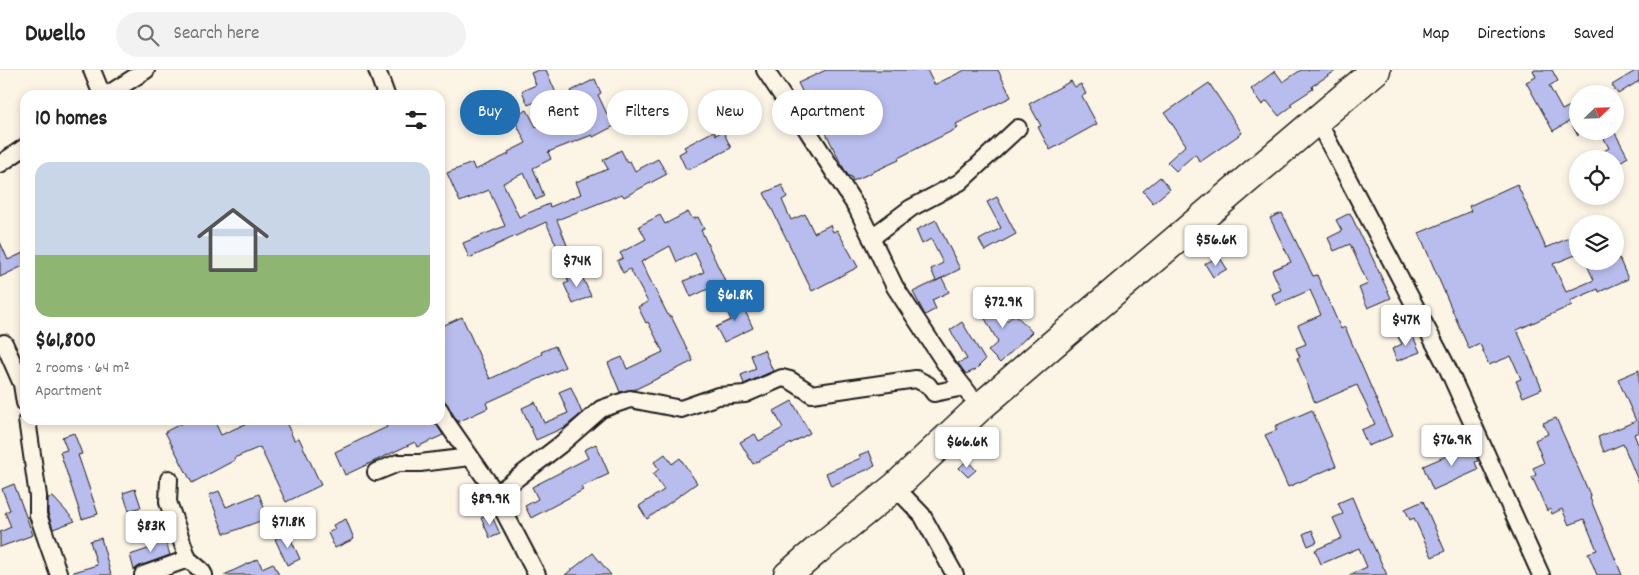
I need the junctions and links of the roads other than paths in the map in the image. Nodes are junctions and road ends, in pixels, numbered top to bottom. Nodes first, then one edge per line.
1 (92, 70) edge
2 (146, 70) edge
3 (377, 70) edge
4 (765, 70) edge
5 (1376, 70) edge
6 (100, 90) edge
7 (115, 90) edge
8 (384, 90) edge
9 (1316, 120) junction
10 (1018, 128) dead end
11 (20, 150) edge
12 (0, 164) edge
13 (871, 238) junction
14 (4, 343) dead end
15 (20, 379) edge
16 (972, 398) junction
17 (445, 420) edge
18 (28, 425) edge
19 (470, 457) junction
20 (376, 472) dead end
21 (169, 479) dead end
22 (895, 487) junction
23 (495, 496) junction
24 (188, 559) junction
25 (60, 575) edge
26 (143, 575) edge
27 (204, 575) edge
28 (537, 575) edge
29 (788, 575) edge
30 (956, 575) edge
31 (1541, 575) edge

1 - 6 street
2 - 7 street
3 - 8 street
4 - 13 street
5 - 9 highway
9 - 16 highway
9 - 31 street
10 - 13 street
11 - 12 street
13 - 16 street
14 - 15 street
16 - 22 highway
16 - 23 street
17 - 19 street
18 - 25 street
19 - 20 street
19 - 23 street
21 - 24 street
22 - 29 highway
22 - 30 street
23 - 28 street
24 - 26 street
24 - 27 street

